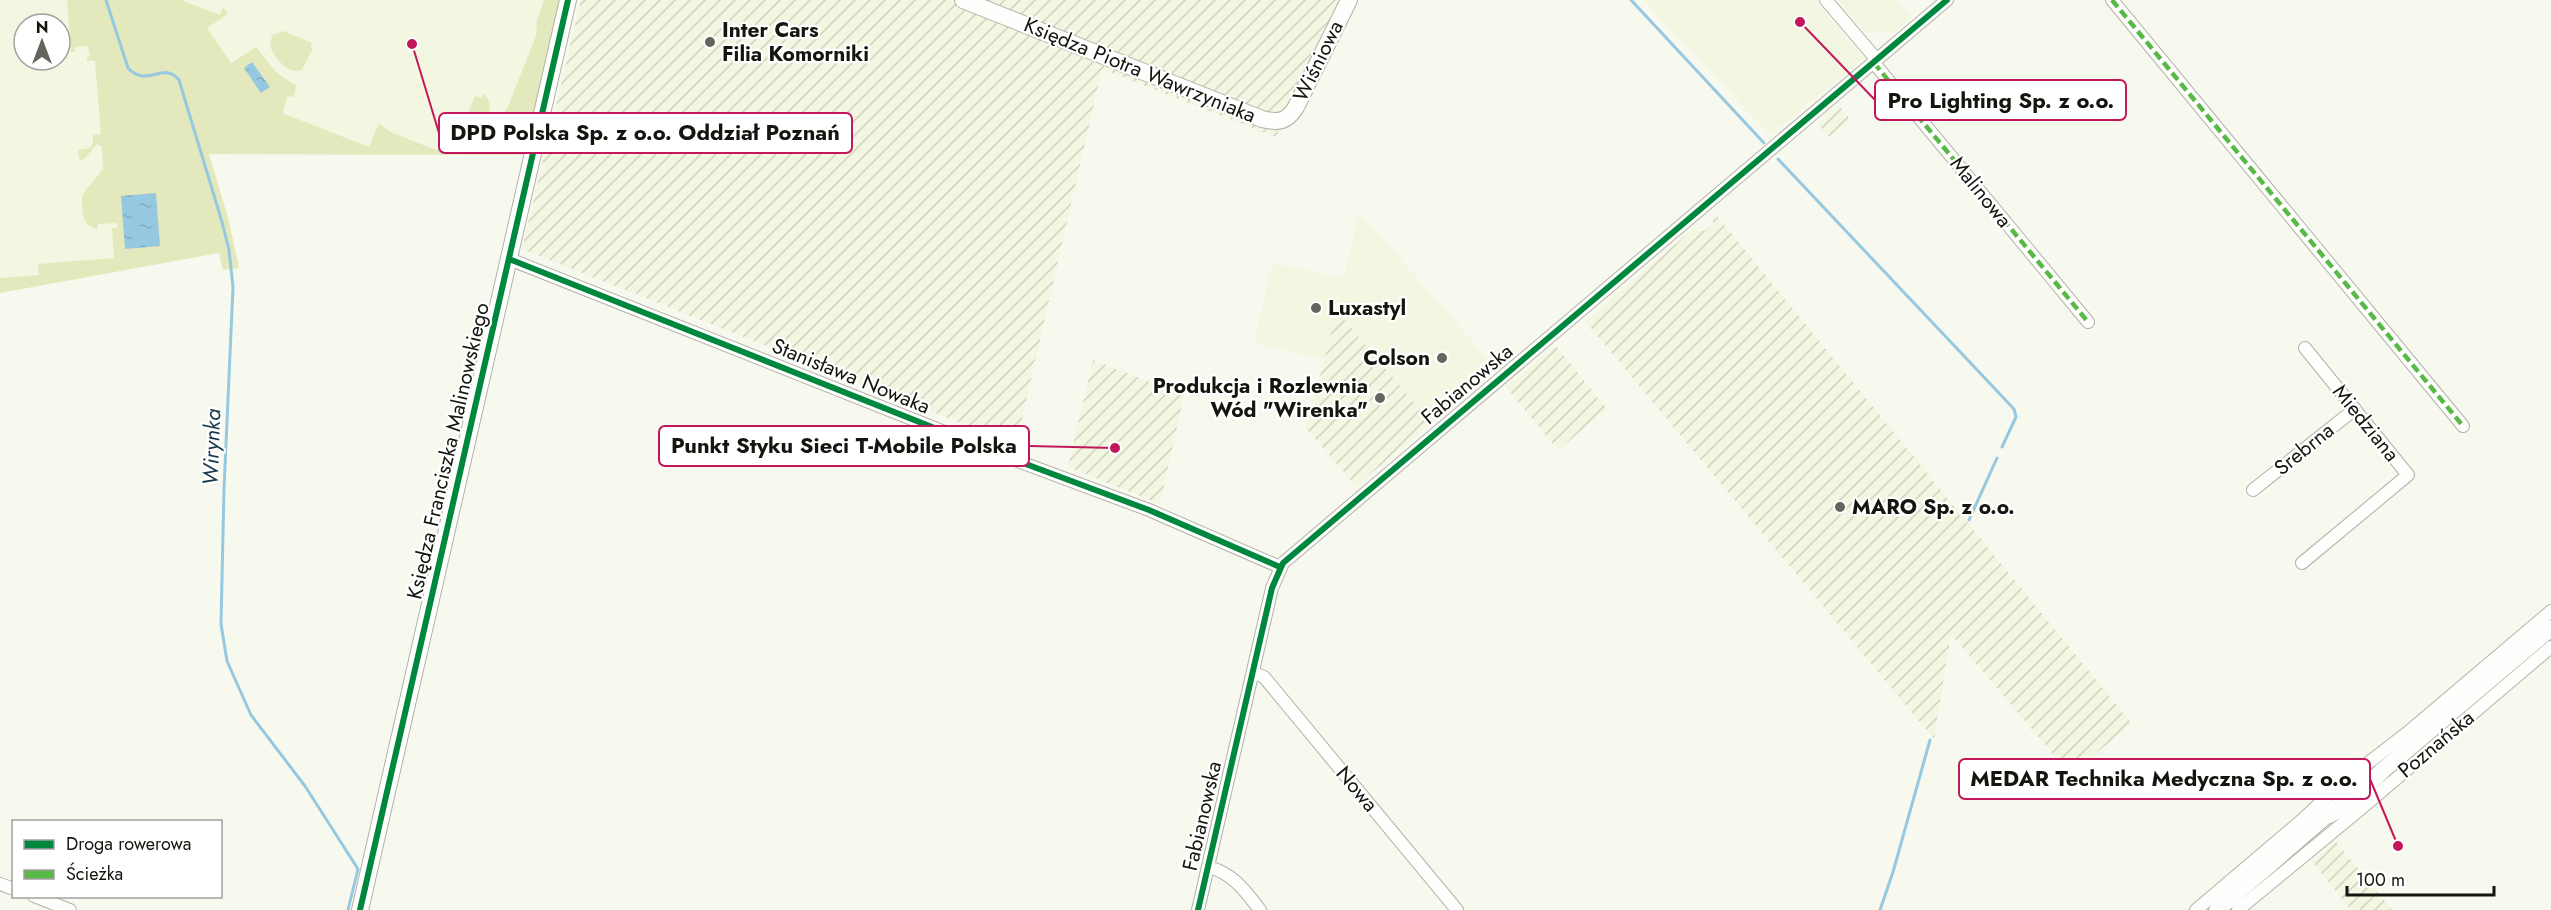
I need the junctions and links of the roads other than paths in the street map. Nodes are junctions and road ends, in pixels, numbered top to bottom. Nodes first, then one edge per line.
1 (568, 0) edge
2 (963, 0) edge
3 (1349, 0) edge
4 (1826, 0) edge
5 (1947, 0) edge
6 (2112, 0) edge
7 (1876, 62) junction
8 (1285, 120) joint
9 (509, 259) junction
10 (2088, 322) dead end
11 (2305, 348) dead end
12 (2355, 409) junction
13 (2463, 426) dead end
14 (2253, 490) dead end
15 (2302, 563) dead end
16 (1280, 567) junction
17 (2551, 611) edge
18 (2551, 628) edge
19 (2551, 647) edge
20 (1253, 672) junction
21 (2325, 809) junction
22 (1208, 867) junction
23 (36, 898) edge
24 (64, 909) edge
25 (360, 910) edge
26 (1198, 910) edge
27 (1260, 910) edge
28 (1457, 910) edge
29 (2196, 910) edge
30 (2217, 910) edge
31 (2238, 910) edge

1 - 9 street, Księdza Franciszka Malinowskiego
2 - 8 street, Księdza Piotra Wawrzyniaka
3 - 8 street, Wiśniowa
4 - 7 street, Malinowa
5 - 7 street, Fabianowska
6 - 13 street
7 - 10 street, Malinowa
7 - 16 street, Fabianowska
9 - 16 street, Stanisława Nowaka
9 - 25 street, Księdza Franciszka Malinowskiego
11 - 12 street, Miedziana
12 - 14 street, Srebrna
12 - 15 street, Miedziana
16 - 20 street, Fabianowska
17 - 21 street, Poznańska
18 - 21 street, Poznańska
19 - 31 street, Poznańska
20 - 22 street, Fabianowska
20 - 28 street, Nowa
21 - 29 street
21 - 30 street, Poznańska
22 - 26 street, Fabianowska
22 - 27 street
23 - 24 street

